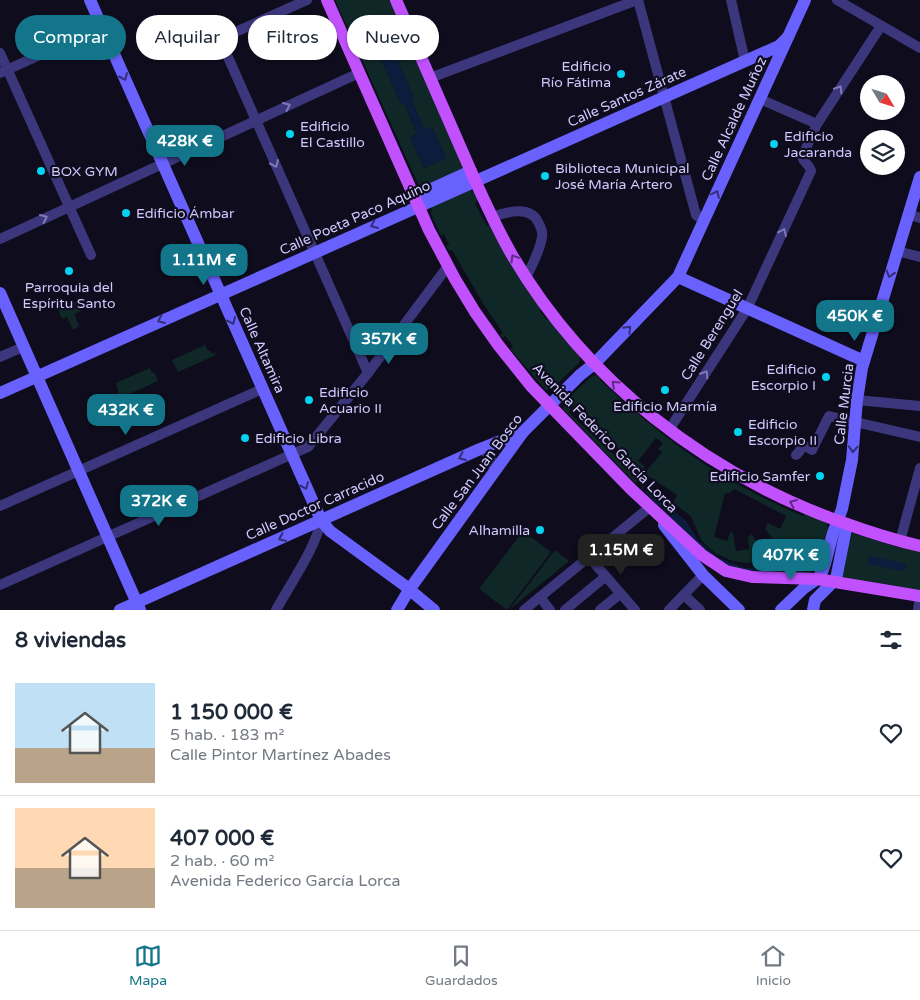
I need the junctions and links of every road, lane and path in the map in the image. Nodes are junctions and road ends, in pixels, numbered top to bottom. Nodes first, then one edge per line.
1 (90, 0) edge
2 (307, 0) edge
3 (327, 0) edge
4 (396, 0) edge
5 (638, 0) edge
6 (731, 0) edge
7 (805, 0) edge
8 (836, 0) edge
9 (97, 15) edge
10 (881, 26) junction
11 (920, 48) edge
12 (0, 53) edge
13 (776, 53) junction
14 (28, 60) edge
15 (117, 60) edge
16 (745, 62) junction
17 (4, 71) edge
18 (359, 73) junction
19 (430, 78) junction
20 (665, 97) junction
21 (760, 98) junction
22 (256, 120) junction
23 (817, 124) junction
24 (163, 164) junction
25 (473, 176) junction
26 (920, 177) edge
27 (416, 202) junction
28 (69, 206) junction
29 (705, 216) junction
30 (914, 216) edge
31 (492, 217) junction
32 (0, 238) edge
33 (897, 251) junction
34 (314, 252) junction
35 (91, 255) dead end
36 (920, 257) edge
37 (448, 266) junction
38 (678, 276) junction
39 (526, 278) junction
40 (0, 293) edge
41 (220, 294) junction
42 (747, 309) junction
43 (23, 346) junction
44 (0, 357) edge
45 (864, 361) junction
46 (594, 364) junction
47 (368, 373) junction
48 (36, 376) junction
49 (262, 389) junction
50 (0, 392) edge
51 (857, 400) junction
52 (548, 406) junction
53 (920, 406) edge
54 (855, 422) junction
55 (669, 430) junction
56 (523, 432) junction
57 (920, 437) edge
58 (480, 449) junction
59 (292, 454) junction
60 (796, 454) dead end
61 (920, 468) edge
62 (78, 471) junction
63 (495, 471) junction
64 (0, 506) edge
65 (650, 507) junction
66 (321, 520) junction
67 (842, 522) junction
68 (107, 537) junction
69 (900, 541) junction
70 (920, 546) edge
71 (589, 557) junction
72 (703, 575) junction
73 (605, 577) junction
74 (824, 578) junction
75 (0, 585) edge
76 (409, 590) junction
77 (620, 594) junction
78 (684, 595) junction
79 (920, 596) edge
80 (540, 597) junction
81 (138, 606) edge
82 (812, 607) edge
83 (120, 610) edge
84 (276, 610) edge
85 (397, 610) edge
86 (434, 610) edge
87 (524, 610) edge
88 (550, 610) edge
89 (564, 610) edge
90 (600, 610) edge
91 (635, 610) edge
92 (669, 610) edge
93 (700, 610) edge
94 (739, 610) edge
95 (781, 610) edge
96 (918, 610) edge

1 - 9 street, Calle Altamira
2 - 22 street
3 - 18 main road, Avenida Federico García Lorca
4 - 19 main road
5 - 19 street
5 - 20 street
6 - 16 street
7 - 13 street, Calle Santos Zárate
8 - 10 street
10 - 11 street
23 -> 10 street, Calle Berenguel
12 - 17 street
13 - 16 street, Calle Santos Zárate
13 - 21 street, Calle Alcalde Muñoz
14 - 17 street
15 -> 24 street, Calle Altamira
16 - 20 street, Calle Santos Zárate
17 - 28 street
22 -> 18 street
18 - 27 main road, Avenida Federico García Lorca
19 - 25 main road
20 - 25 street, Calle Santos Zárate
20 - 29 street
21 - 23 street
29 -> 21 street, Calle Alcalde Muñoz
22 - 24 street
22 -> 34 street
42 -> 23 street, Calle Berenguel
24 - 28 street
24 - 41 street, Calle Altamira
25 - 27 street, Calle Poeta Paco Aquino
25 - 31 main road
26 - 30 street, Calle Murcia
27 -> 34 street, Calle Poeta Paco Aquino
27 - 37 main road, Avenida Federico García Lorca
32 -> 28 street
28 - 35 street
29 - 38 street, Calle Alcalde Muñoz
30 - 33 street, Calle Murcia
39 -> 31 main road
31 - 39 street
33 - 36 street
33 -> 45 street, Calle Murcia
34 - 41 street, Calle Poeta Paco Aquino
34 - 47 street
37 - 47 street
37 - 52 main road, Avenida Federico García Lorca
38 - 42 street
46 -> 38 street, Calle Alcalde Muñoz
39 - 46 main road
40 - 43 street
41 -> 48 street, Calle Poeta Paco Aquino
41 -> 49 street, Calle Altamira
42 - 45 street
55 -> 42 street, Calle Berenguel
43 - 44 street
43 - 48 street
45 - 51 street, Calle Murcia
46 - 52 street, Calle San Juan Bosco
55 -> 46 main road
47 - 59 street
48 - 50 street, Calle Poeta Paco Aquino
48 - 62 street
49 - 59 street, Calle Altamira
49 - 62 street
51 - 53 street
51 - 54 street, Calle Murcia
52 - 56 street, Calle San Juan Bosco
52 - 65 main road, Avenida Federico García Lorca
54 - 57 street
54 - 60 street
54 -> 67 street, Calle Murcia
67 -> 55 main road
56 - 58 street, Calle Doctor Carracido
56 - 63 street, Calle San Juan Bosco
58 - 63 street
58 -> 66 street, Calle Doctor Carracido
59 -> 66 street, Calle Altamira
59 - 68 street
61 - 69 street
62 - 64 street
62 - 68 street
63 - 76 street, Calle San Juan Bosco
65 - 71 street
65 - 72 street
65 - 74 main road, Avenida Federico García Lorca
66 - 76 street
66 -> 81 street, Calle Doctor Carracido
66 - 84 street
67 - 69 main road
67 - 74 street, Calle Murcia
68 - 75 street
68 - 81 street
69 - 70 main road
71 - 73 street
71 - 80 street
72 - 78 street
72 - 94 street
73 - 77 street
73 - 89 street
74 - 79 main road, Avenida Federico García Lorca
74 - 82 street
74 - 95 street
76 - 85 street, Calle San Juan Bosco
76 - 86 street
77 - 90 street
77 - 91 street
78 - 92 street
78 - 93 street
79 - 96 street
80 - 87 street
80 - 88 street
81 - 83 street, Calle Doctor Carracido

